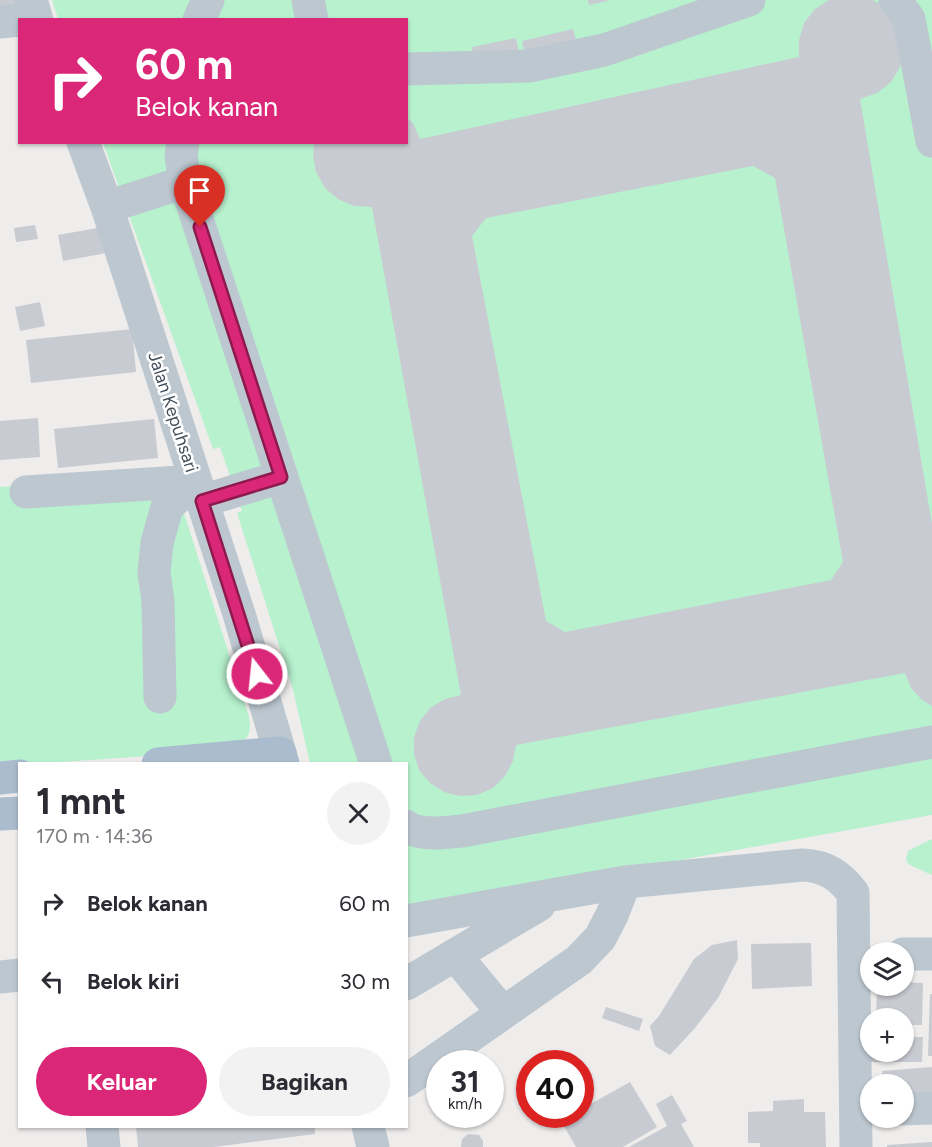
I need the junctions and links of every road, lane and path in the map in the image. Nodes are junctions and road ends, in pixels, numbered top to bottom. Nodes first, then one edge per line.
1 (208, 0) edge
2 (308, 0) edge
3 (749, 0) edge
4 (895, 0) edge
5 (30, 15) edge
6 (200, 18) edge
7 (312, 18) edge
8 (0, 22) edge
9 (408, 69) edge
10 (932, 141) edge
11 (84, 144) edge
12 (183, 144) edge
13 (185, 182) junction
14 (107, 207) junction
15 (281, 477) junction
16 (199, 491) junction
17 (26, 492) dead end
18 (160, 697) dead end
19 (932, 742) edge
20 (282, 758) edge
21 (199, 762) edge
22 (375, 762) edge
23 (18, 776) edge
24 (0, 778) edge
25 (18, 813) edge
26 (0, 814) edge
27 (408, 831) edge
28 (625, 882) junction
29 (556, 894) junction
30 (408, 921) edge
31 (860, 942) edge
32 (914, 954) edge
33 (932, 954) edge
34 (455, 955) junction
35 (18, 975) edge
36 (0, 977) edge
37 (408, 983) edge
38 (862, 996) edge
39 (503, 1013) junction
40 (862, 1074) edge
41 (408, 1080) edge
42 (932, 1108) edge
43 (914, 1109) edge
44 (860, 1123) edge
45 (102, 1128) edge
46 (369, 1128) edge
47 (104, 1147) edge
48 (373, 1147) edge
49 (856, 1147) edge

1 - 6 street
2 - 7 street
3 - 9 street
4 - 10 street
5 - 8 street
11 - 14 street, Jalan Kepuhsari
12 - 13 street
13 - 14 street
13 - 15 street
14 - 16 street, Jalan Kepuhsari
15 - 16 street
15 - 22 street
16 - 17 street
16 - 18 street
16 - 20 street, Jalan Kepuhsari
19 - 27 street
20 - 21 main road
23 - 24 main road
25 - 26 main road
28 - 29 street
28 - 31 street
28 - 39 street
29 - 30 street
29 - 34 street
32 - 33 street
34 - 37 street
34 - 39 street
35 - 36 street
38 - 40 street
39 - 41 street
42 - 43 street
44 - 49 street
45 - 47 street
46 - 48 street

